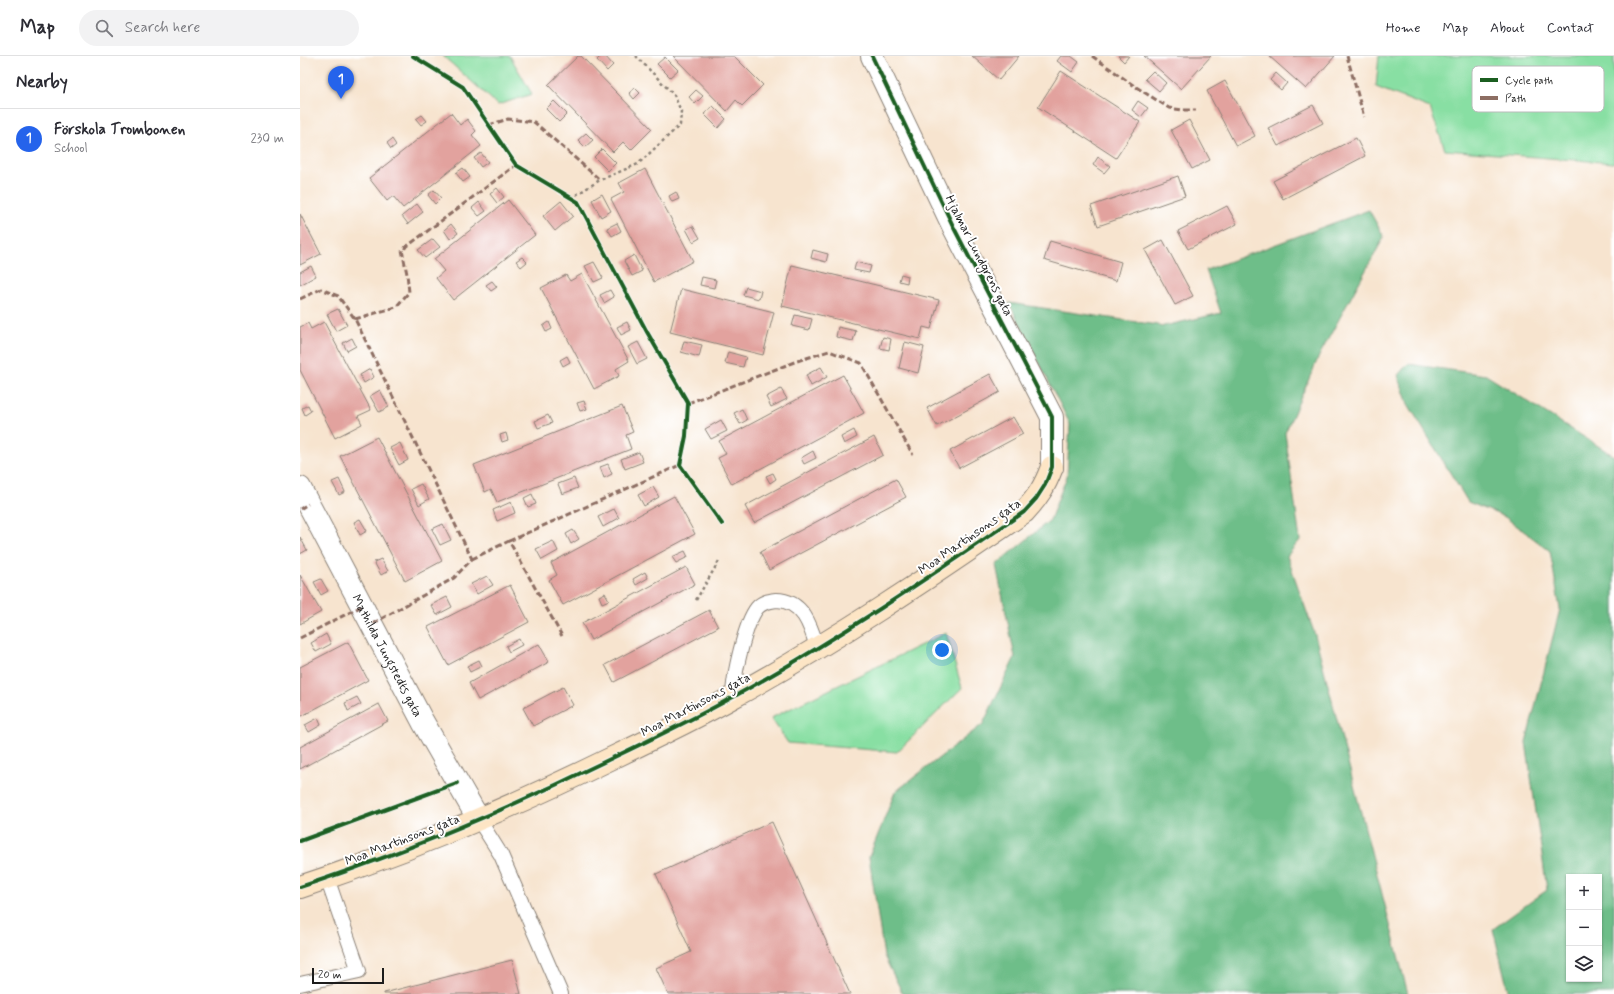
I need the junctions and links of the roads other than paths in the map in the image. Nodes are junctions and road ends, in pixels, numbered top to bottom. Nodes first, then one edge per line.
1 (872, 56) edge
2 (1052, 467) joint
3 (300, 488) edge
4 (817, 647) junction
5 (733, 697) junction
6 (479, 820) junction
7 (327, 878) junction
8 (300, 887) edge
9 (300, 984) edge
10 (561, 994) edge

1 - 2 street, Hjalmar Lundgrens gata
2 - 4 street, Moa Martinsons gata
3 - 6 street, Mathilda Jungstedts gata
4 - 5 street, Moa Martinsons gata
4 - 5 lane
5 - 6 street, Moa Martinsons gata
6 - 7 street, Moa Martinsons gata
6 - 10 lane
7 - 8 street, Moa Martinsons gata
7 - 9 lane

